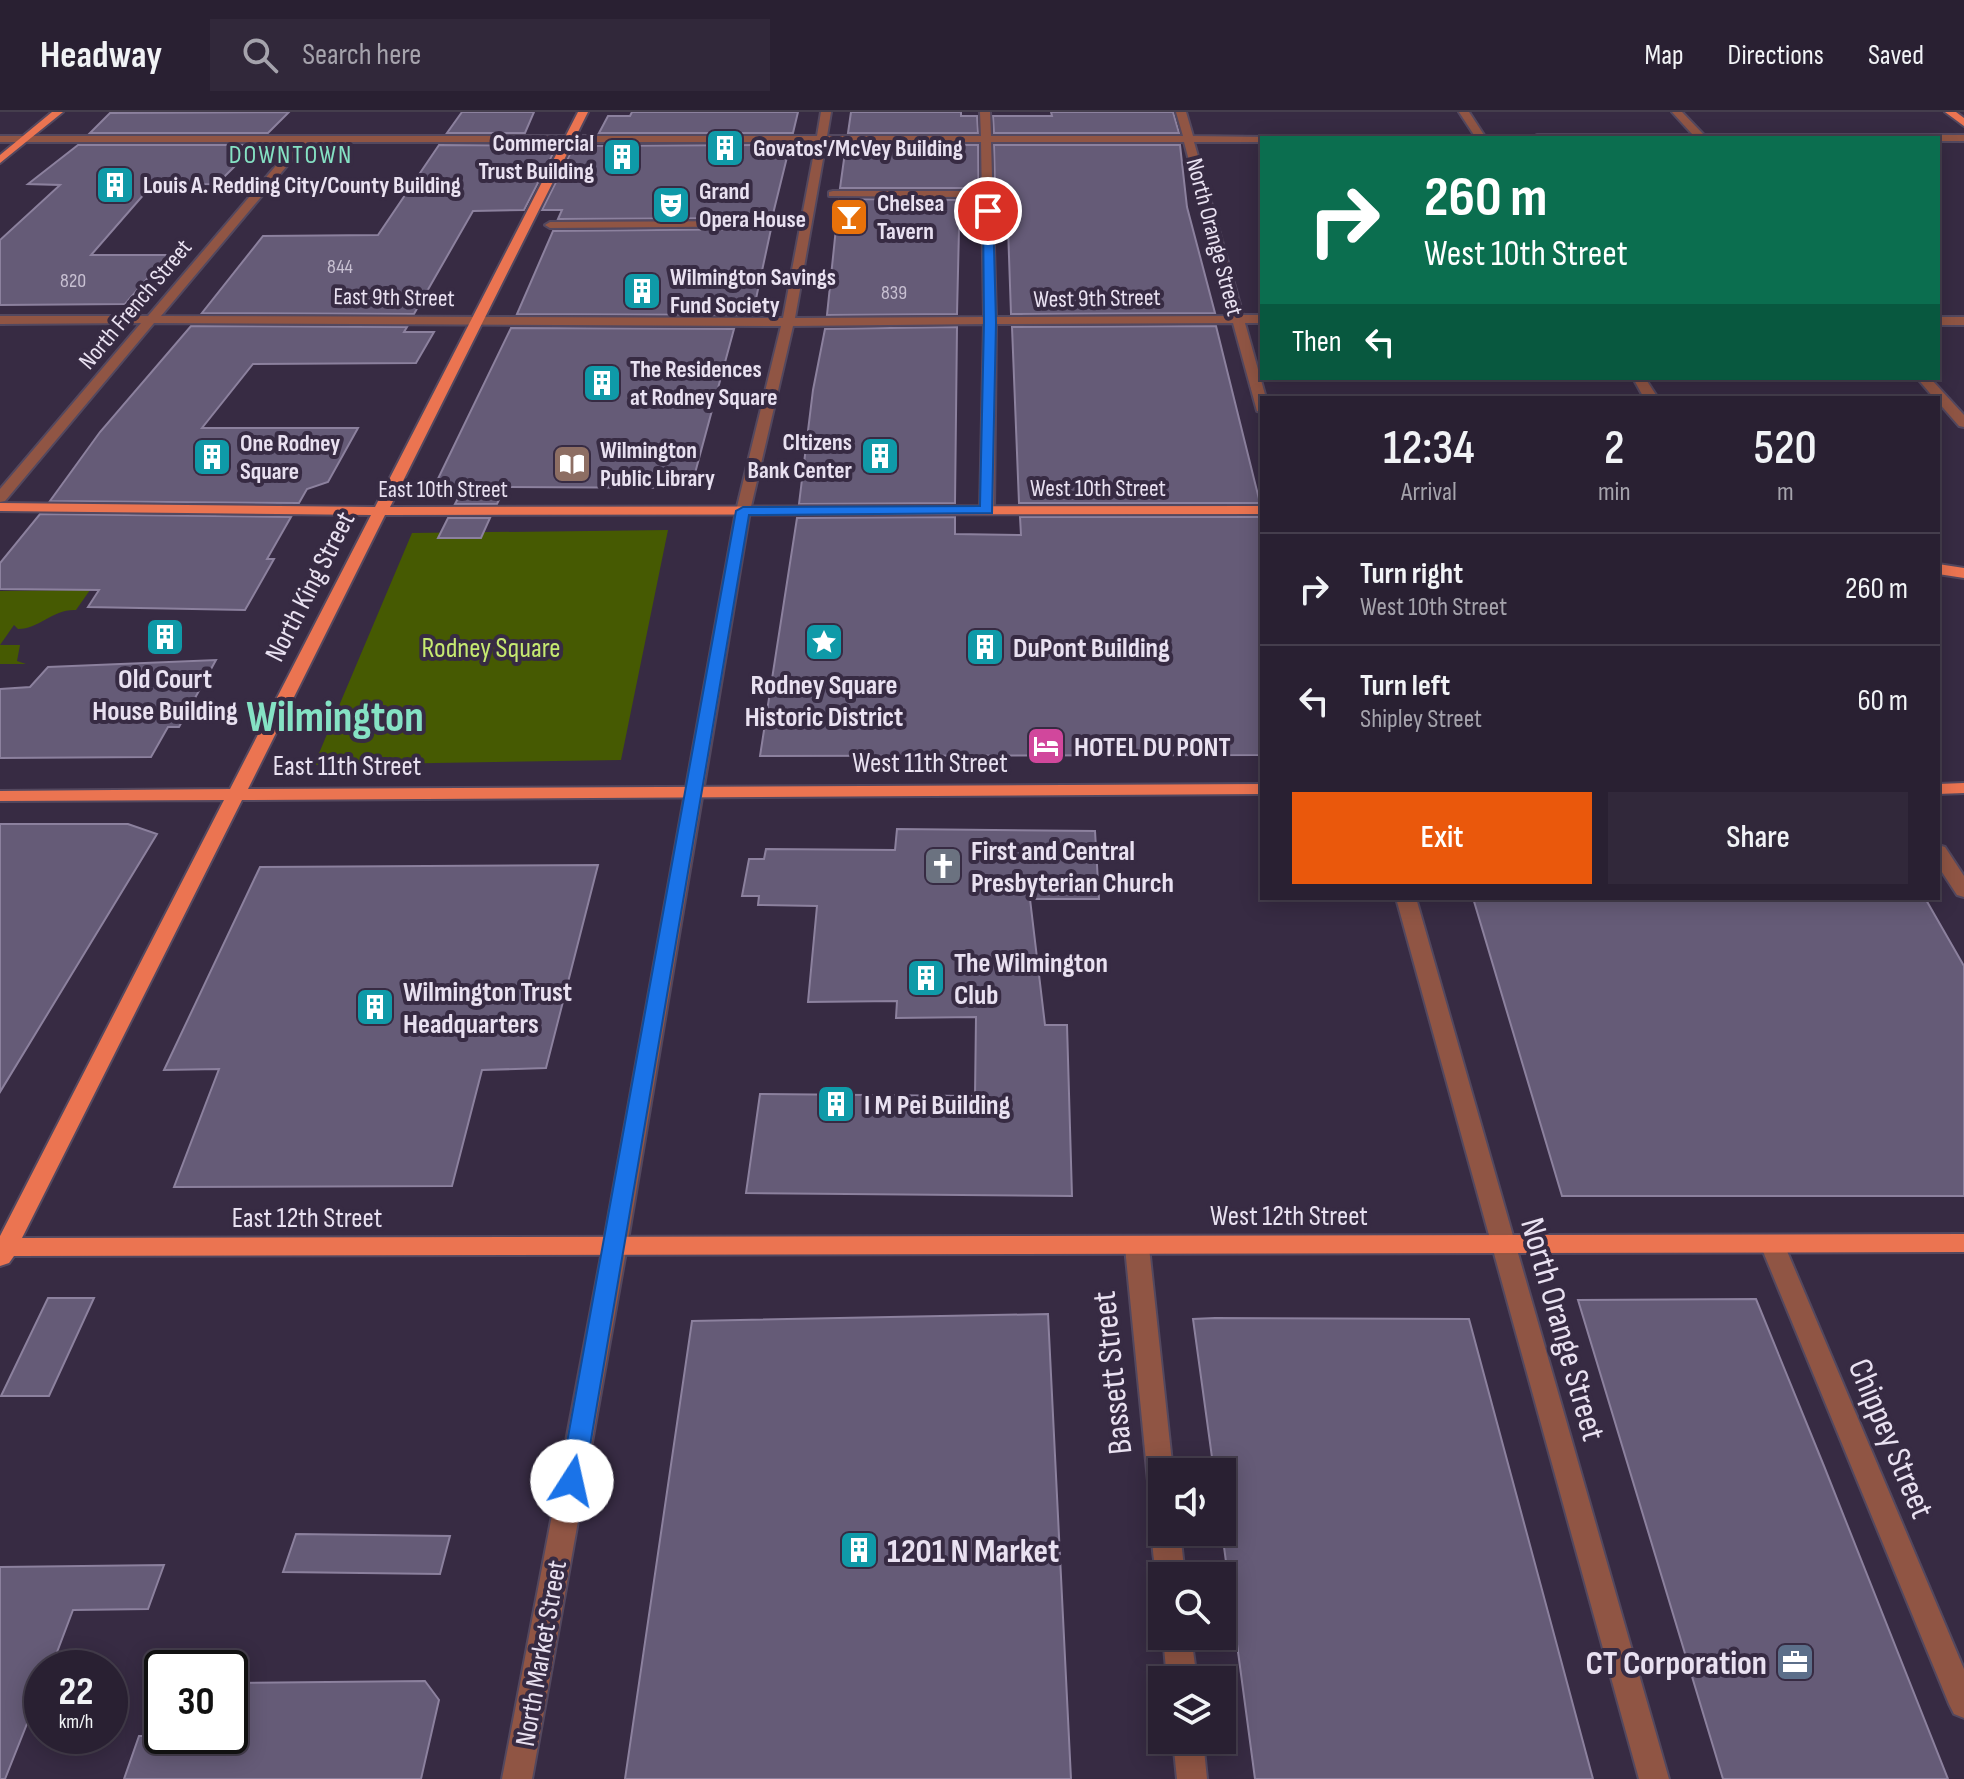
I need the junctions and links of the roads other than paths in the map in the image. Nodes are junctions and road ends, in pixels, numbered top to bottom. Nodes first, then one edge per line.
1 (58, 112) edge
2 (583, 112) edge
3 (826, 112) edge
4 (985, 112) edge
5 (1181, 112) edge
6 (1464, 112) edge
7 (1677, 112) edge
8 (1950, 112) edge
9 (1964, 123) edge
10 (1480, 136) edge
11 (1698, 136) edge
12 (1940, 138) edge
13 (1964, 138) edge
14 (0, 139) edge
15 (26, 139) junction
16 (304, 139) junction
17 (570, 139) junction
18 (821, 139) junction
19 (986, 139) junction
20 (1189, 139) junction
21 (1260, 139) edge
22 (0, 160) edge
23 (833, 194) dead end
24 (964, 194) dead end
25 (783, 224) dead end
26 (550, 225) dead end
27 (152, 318) junction
28 (1236, 318) junction
29 (1260, 319) edge
30 (0, 320) edge
31 (476, 321) junction
32 (1940, 321) edge
33 (1964, 321) edge
34 (788, 322) junction
35 (990, 322) junction
36 (1925, 380) edge
37 (1939, 396) edge
38 (1940, 397) edge
39 (1260, 401) edge
40 (1964, 423) edge
41 (0, 498) edge
42 (0, 507) edge
43 (987, 510) junction
44 (1260, 510) edge
45 (380, 511) junction
46 (743, 511) junction
47 (1940, 569) edge
48 (1964, 573) edge
49 (1964, 788) edge
50 (1260, 789) edge
51 (1940, 789) edge
52 (695, 791) junction
53 (234, 794) junction
54 (0, 796) edge
55 (1940, 854) edge
56 (1964, 891) edge
57 (1407, 900) edge
58 (1964, 1243) edge
59 (1503, 1244) junction
60 (1772, 1244) junction
61 (615, 1246) junction
62 (1137, 1247) junction
63 (2, 1251) edge
64 (1159, 1458) edge
65 (1964, 1704) edge
66 (1189, 1754) edge
67 (517, 1779) edge
68 (1192, 1779) edge
69 (1654, 1779) edge

1 - 15 main road
2 - 17 main road, North King Street
3 - 18 street, North Market Street
4 - 19 street
5 - 20 street, North Orange Street
6 - 10 street
7 - 11 street
8 - 9 main road
12 - 13 street
14 - 15 street
15 - 16 street
15 - 22 main road
16 - 17 street
16 - 27 street, North French Street
17 - 18 street
17 - 31 main road, North King Street
18 - 19 street
18 - 34 street, North Market Street
19 - 20 street
19 - 35 street
20 - 21 street
20 - 28 street, North Orange Street
23 - 24 street
25 - 26 street
27 - 30 street, East 9th Street
27 - 31 street, East 9th Street
27 - 41 street, North French Street
28 - 29 street, West 9th Street
28 - 35 street, West 9th Street
28 - 39 street, North Orange Street
31 - 34 street, East 9th Street
31 - 45 main road, North King Street
32 - 33 street
34 - 35 street, West 9th Street
34 - 46 street, North Market Street
35 - 43 street
36 - 37 street
38 - 40 street
42 - 45 main road, East 10th Street
43 - 44 main road, West 10th Street
43 - 46 main road, West 10th Street
45 - 46 main road, East 10th Street
45 - 53 main road, North King Street
46 - 52 street, North Market Street
47 - 48 main road
49 - 51 main road
50 - 52 main road, West 11th Street
52 - 53 main road, East 11th Street
52 - 61 street, North Market Street
53 - 54 main road, East 11th Street
53 - 63 main road, North King Street
55 - 56 street
57 - 59 street, North Orange Street
58 - 60 main road, West 12th Street
59 - 60 main road, West 12th Street
59 - 62 main road, West 12th Street
59 - 69 street, North Orange Street
60 - 65 street, Chippey Street
61 - 62 main road, West 12th Street
61 - 63 main road, East 12th Street
61 - 67 street, North Market Street
62 - 64 street, Bassett Street
66 - 68 street

